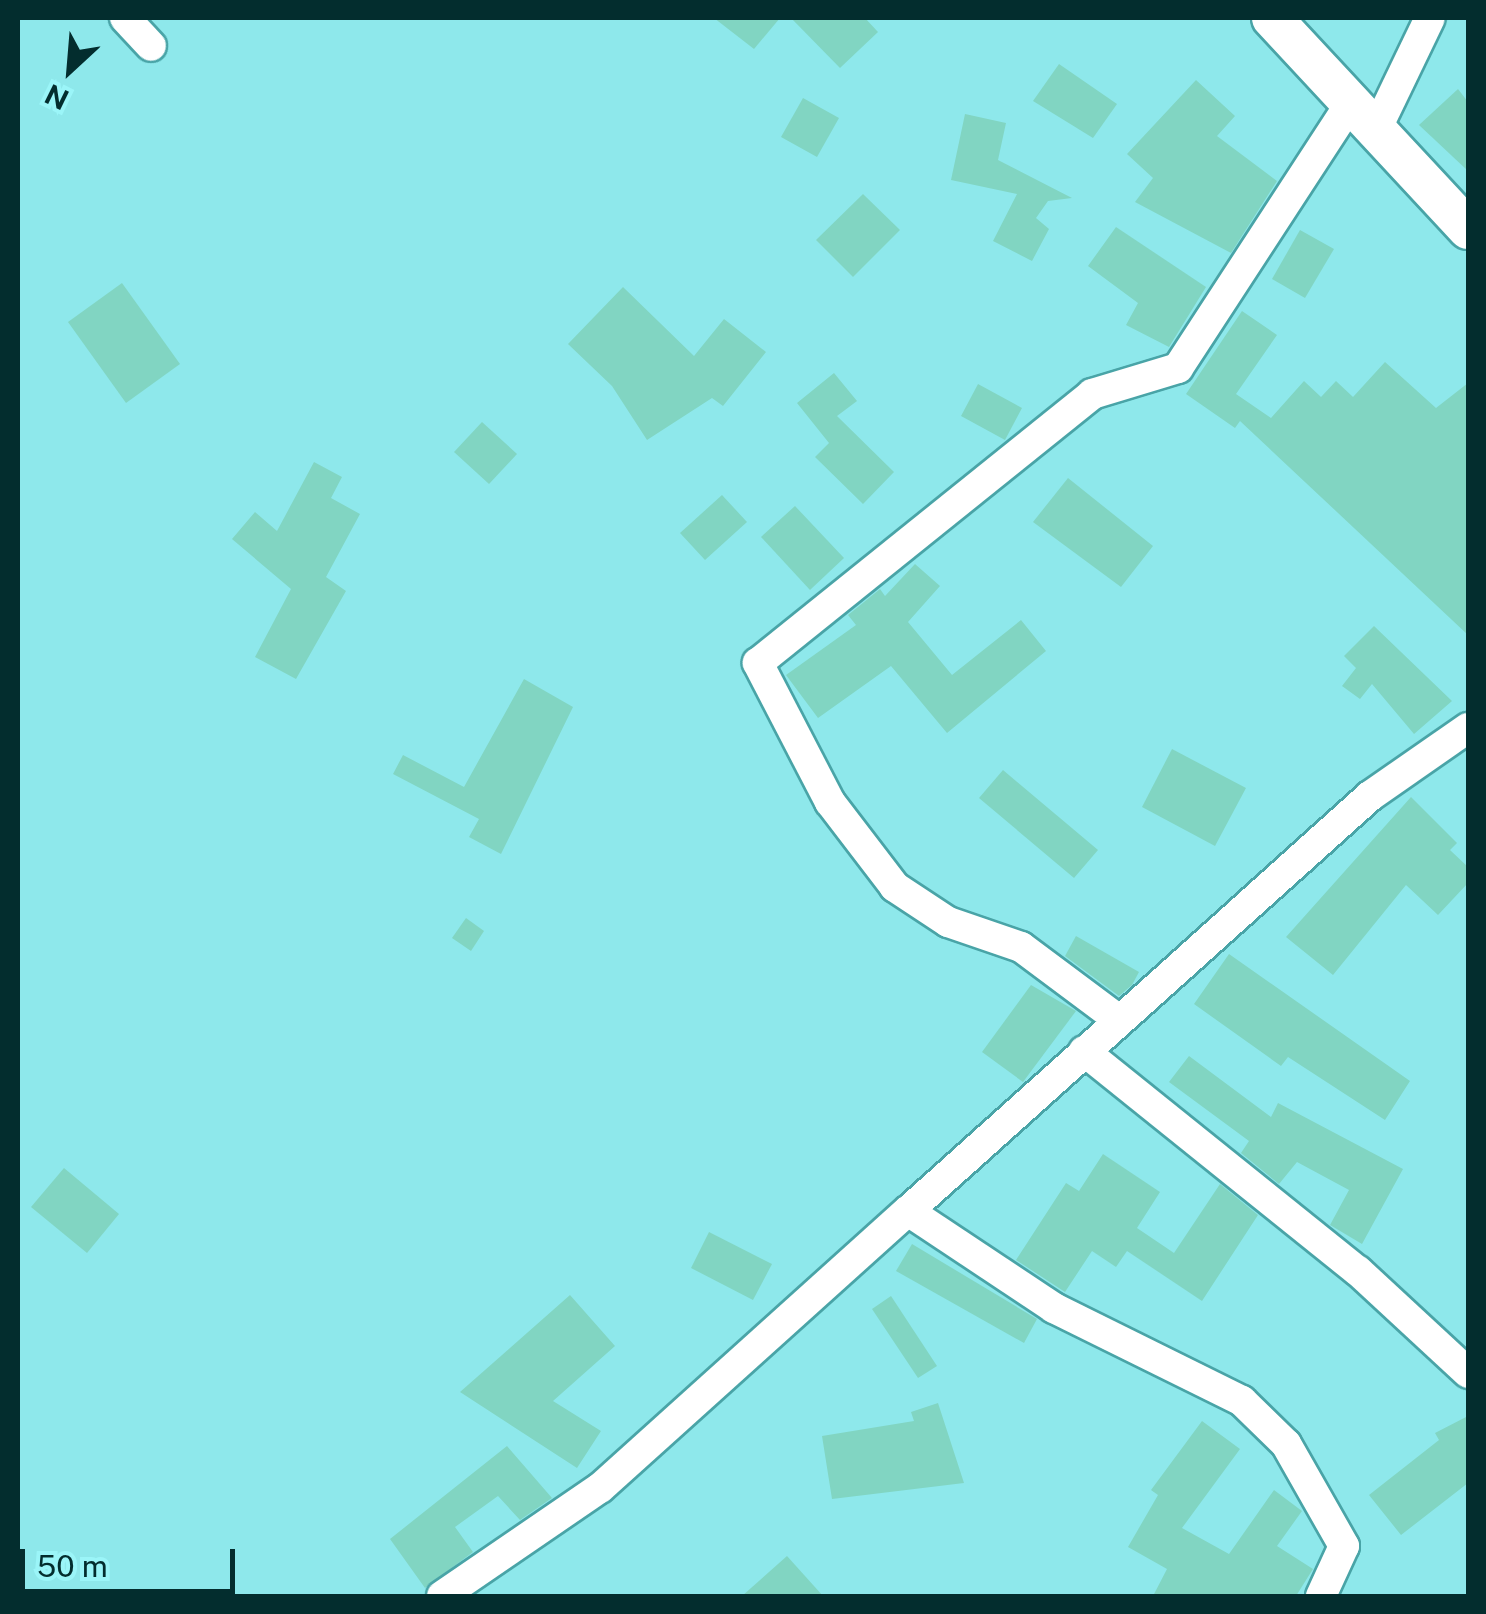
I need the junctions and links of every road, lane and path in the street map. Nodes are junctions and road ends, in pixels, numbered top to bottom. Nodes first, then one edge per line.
1 (126, 18) edge
2 (1272, 18) edge
3 (1430, 18) edge
4 (151, 46) dead end
5 (1364, 116) junction
6 (1468, 228) edge
7 (1468, 728) edge
8 (1119, 1020) junction
9 (1084, 1051) junction
10 (908, 1211) junction
11 (1468, 1374) edge
12 (442, 1596) edge
13 (1321, 1596) edge

1 - 4 street
2 - 5 main road
3 - 5 street
5 - 6 main road
5 - 8 street
7 - 8 street
8 - 9 street
9 - 10 street
9 - 11 street
10 - 12 street
10 - 13 street

